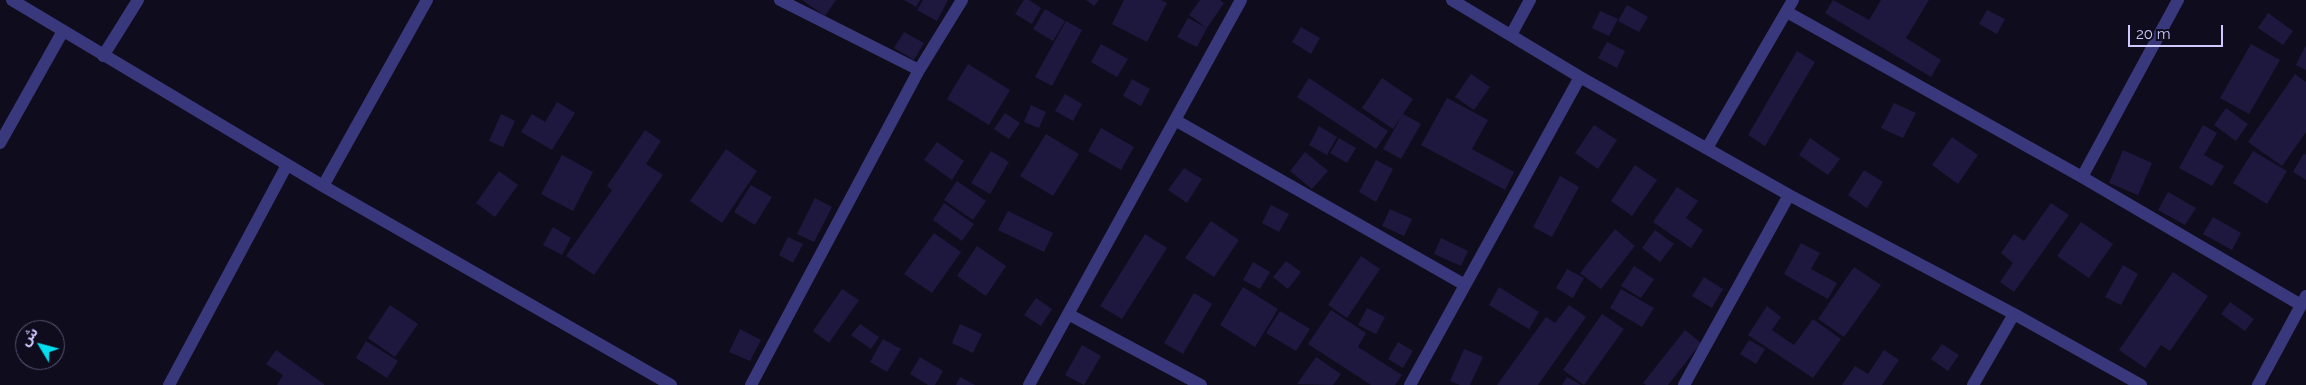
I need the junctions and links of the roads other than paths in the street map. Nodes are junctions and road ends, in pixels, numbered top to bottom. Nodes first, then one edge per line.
1 (12, 0) edge
2 (138, 0) edge
3 (427, 0) edge
4 (780, 0) edge
5 (962, 0) edge
6 (1241, 0) edge
7 (1452, 0) edge
8 (1530, 0) edge
9 (1793, 0) edge
10 (2178, 0) edge
11 (1787, 12) junction
12 (63, 31) junction
13 (1511, 35) junction
14 (103, 56) junction
15 (919, 70) junction
16 (1580, 77) junction
17 (1175, 120) junction
18 (0, 143) edge
19 (1708, 148) junction
20 (287, 165) junction
21 (2082, 177) junction
22 (323, 186) junction
23 (1789, 195) junction
24 (1465, 284) junction
25 (2304, 301) edge
26 (1068, 314) junction
27 (2014, 314) junction
28 (169, 385) edge
29 (671, 385) edge
30 (751, 385) edge
31 (1029, 385) edge
32 (1201, 385) edge
33 (1410, 385) edge
34 (1684, 385) edge
35 (1973, 385) edge
36 (2141, 385) edge
37 (2258, 385) edge

1 - 12 street
2 - 14 street
3 - 22 street
4 - 15 street
5 - 15 street
6 - 17 street
7 - 13 street
8 - 13 street
9 - 11 street
10 - 21 street
11 - 19 street
11 - 21 street
12 - 14 street
12 - 18 street
13 - 16 street
14 - 20 street
15 - 30 street
16 - 19 street
16 - 24 street
17 - 24 street
17 - 26 street
19 - 23 street
20 - 22 street
20 - 28 street
21 - 25 street
22 - 29 street
23 - 27 street
23 - 34 street
24 - 33 street
25 - 37 street
26 - 31 street
26 - 32 street
27 - 35 street
27 - 36 street

